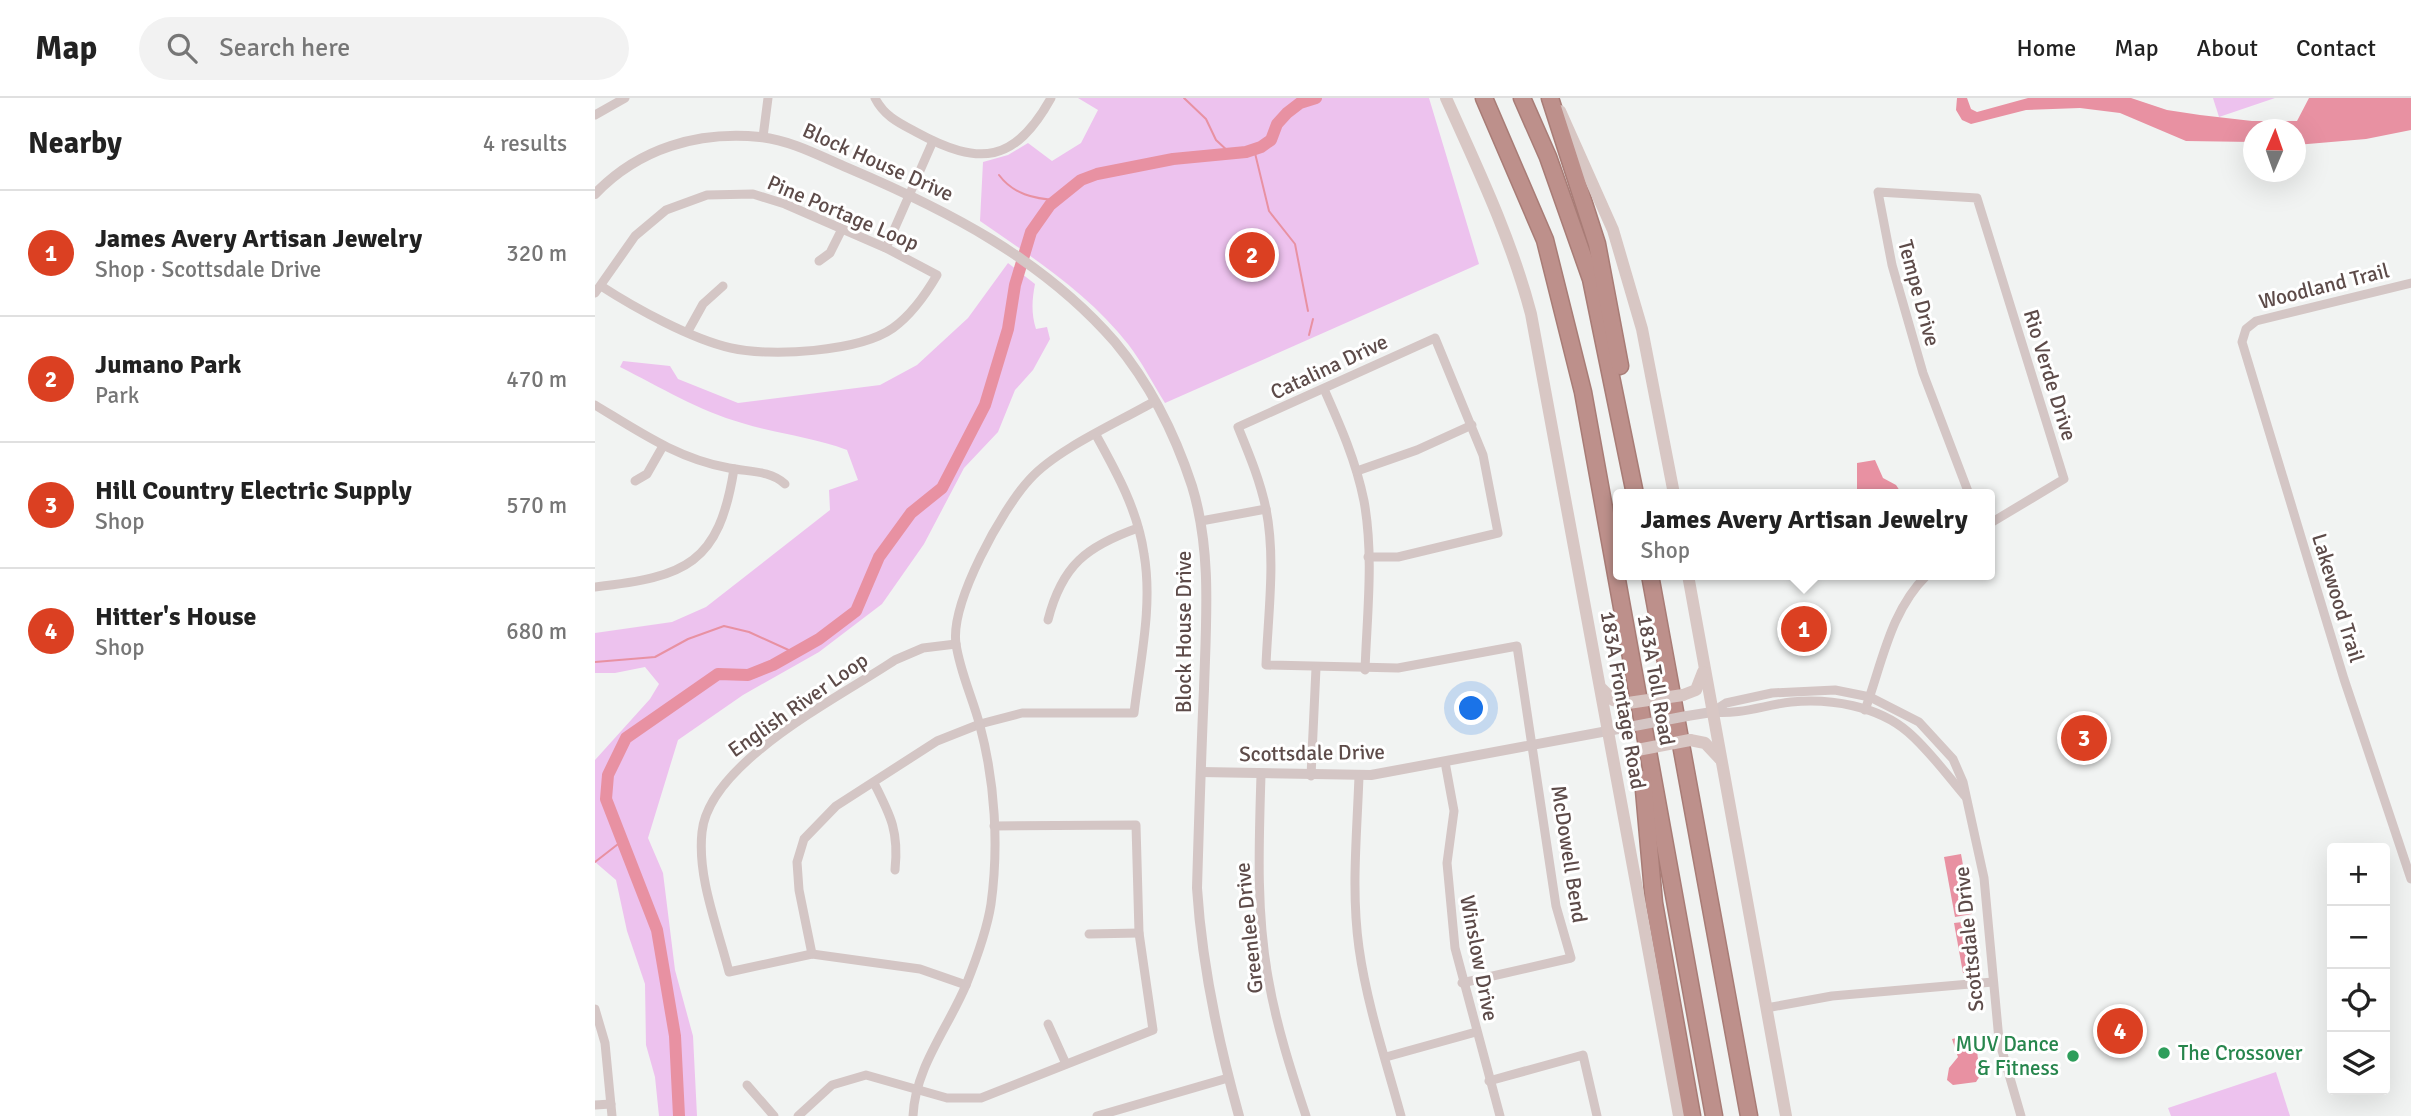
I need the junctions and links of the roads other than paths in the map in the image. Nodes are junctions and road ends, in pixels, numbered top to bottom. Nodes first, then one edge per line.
1 (625, 98) edge
2 (768, 98) edge
3 (875, 98) edge
4 (1051, 98) edge
5 (1446, 98) edge
6 (1485, 98) edge
7 (1522, 98) edge
8 (1552, 98) edge
9 (596, 113) edge
10 (764, 137) junction
11 (933, 141) junction
12 (595, 194) edge
13 (910, 194) junction
14 (1591, 196) junction
15 (1977, 198) joint
16 (842, 229) junction
17 (886, 248) junction
18 (819, 261) dead end
19 (2411, 283) edge
20 (723, 286) dead end
21 (598, 290) edge
22 (2248, 327) joint
23 (688, 331) junction
24 (1324, 388) junction
25 (1155, 401) junction
26 (595, 405) edge
27 (1622, 418) junction
28 (1472, 425) junction
29 (1096, 435) junction
30 (663, 446) junction
31 (734, 469) junction
32 (1357, 471) junction
33 (635, 481) dead end
34 (785, 484) dead end
35 (1634, 489) edge
36 (1673, 489) edge
37 (1967, 489) edge
38 (1266, 509) junction
39 (1201, 521) junction
40 (1995, 521) edge
41 (1138, 528) junction
42 (1368, 556) junction
43 (1613, 559) edge
44 (1617, 580) edge
45 (1651, 580) edge
46 (1689, 580) edge
47 (1923, 580) edge
48 (595, 587) edge
49 (1048, 620) dead end
50 (956, 644) junction
51 (1704, 665) junction
52 (1315, 668) junction
53 (1365, 670) junction
54 (1635, 682) junction
55 (1602, 689) junction
56 (1870, 697) junction
57 (1865, 710) junction
58 (1712, 712) junction
59 (980, 724) junction
60 (1609, 732) junction
61 (1534, 746) junction
62 (1721, 761) junction
63 (1445, 762) junction
64 (1201, 772) junction
65 (1616, 772) junction
66 (1261, 775) junction
67 (1311, 776) junction
68 (1359, 776) junction
69 (874, 783) junction
70 (1966, 797) junction
71 (994, 826) junction
72 (895, 870) dead end
73 (2411, 879) edge
74 (1139, 933) junction
75 (1715, 933) junction
76 (1089, 934) dead end
77 (812, 954) junction
78 (1993, 982) junction
79 (1462, 983) junction
80 (966, 985) junction
81 (1766, 1008) junction
82 (595, 1009) edge
83 (1048, 1024) dead end
84 (1476, 1032) junction
85 (1386, 1057) junction
86 (1066, 1064) junction
87 (1228, 1078) junction
88 (1489, 1081) junction
89 (747, 1085) dead end
90 (917, 1089) junction
91 (611, 1104) junction
92 (595, 1105) edge
93 (612, 1116) edge
94 (774, 1116) edge
95 (798, 1116) edge
96 (913, 1116) edge
97 (1097, 1116) edge
98 (1239, 1116) edge
99 (1306, 1116) edge
100 (1401, 1116) edge
101 (1500, 1116) edge
102 (1597, 1116) edge
103 (1679, 1116) edge
104 (1692, 1116) edge
105 (1714, 1116) edge
106 (1749, 1116) edge
107 (1759, 1116) edge
108 (1786, 1116) edge
109 (2021, 1116) edge

1 - 9 street
2 - 10 street
3 - 11 street
4 - 11 street
5 - 55 main road, 183A Frontage Road
6 - 43 highway, 183A Toll Road
7 - 27 highway
8 - 14 highway
10 - 12 street, Block House Drive
10 - 13 street, Block House Drive
11 - 13 street
13 - 17 street
13 - 25 street, Block House Drive
14 - 27 highway
14 - 36 main road
15 - 37 street, Tempe Drive
15 - 40 street, Rio Verde Drive
16 - 17 street, Pine Portage Loop
16 - 18 street
16 - 21 street, Pine Portage Loop
17 - 23 street, Pine Portage Loop
19 - 22 street, Woodland Trail
20 - 23 street
21 - 23 street, Pine Portage Loop
22 - 73 street, Lakewood Trail
24 - 28 street, Catalina Drive
24 - 32 street
24 - 38 street, Catalina Drive
25 - 29 street
25 - 39 street, Block House Drive
26 - 30 street
27 - 35 highway
28 - 32 street
28 - 42 street
29 - 41 street
29 - 50 street
30 - 31 street
30 - 33 street
31 - 34 street
31 - 48 street
32 - 42 street
38 - 39 street
38 - 52 street
39 - 64 street, Block House Drive
41 - 49 street
41 - 59 street
42 - 53 street
44 - 54 highway, 183A Toll Road
45 - 75 highway, 183A Toll Road
46 - 51 main road
47 - 56 street
50 - 59 street
50 - 77 street, English River Loop
51 - 55 main road, bridge
51 - 58 main road
52 - 53 street
52 - 67 street
53 - 61 street, McDowell Bend
54 - 104 highway
54 - 105 highway, 183A Toll Road
55 - 60 main road, 183A Frontage Road
56 - 57 street
56 - 58 street, Scottsdale Drive
56 - 70 street, Scottsdale Drive
57 - 58 street, Scottsdale Drive
57 - 70 street, Scottsdale Drive
58 - 60 street, Scottsdale Drive, bridge
58 - 62 main road
59 - 69 street
59 - 71 street
60 - 61 street, Scottsdale Drive
60 - 65 main road, 183A Frontage Road
61 - 63 street, Scottsdale Drive
61 - 79 street, McDowell Bend
62 - 65 main road, bridge
62 - 81 main road
63 - 68 street, Scottsdale Drive
63 - 79 street, Winslow Drive
64 - 66 street, Scottsdale Drive
64 - 87 street, Block House Drive
65 - 103 main road, 183A Frontage Road
66 - 67 street, Scottsdale Drive
66 - 99 street, Greenlee Drive
67 - 68 street, Scottsdale Drive
68 - 85 street
69 - 72 street
69 - 77 street
70 - 78 street, Scottsdale Drive
71 - 74 street
71 - 80 street
74 - 76 street
74 - 86 street
75 - 106 highway, 183A Toll Road
75 - 107 highway
77 - 80 street, English River Loop
78 - 81 street
78 - 109 street, Scottsdale Drive
79 - 84 street, Winslow Drive
80 - 90 street
81 - 108 main road
82 - 91 street
83 - 86 street
84 - 85 street
84 - 88 street, Winslow Drive
85 - 100 street
86 - 90 street
87 - 97 street
87 - 98 street, Block House Drive
88 - 101 street, Winslow Drive
88 - 102 street
89 - 94 street
90 - 95 street
90 - 96 street
91 - 92 street
91 - 93 street

